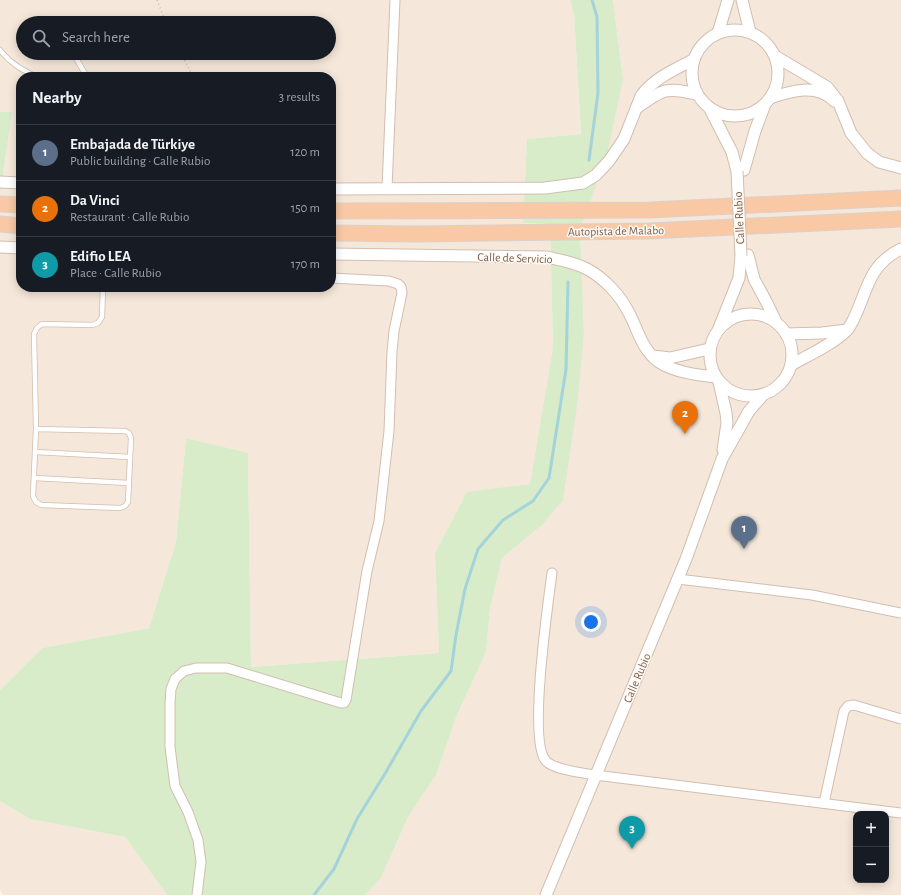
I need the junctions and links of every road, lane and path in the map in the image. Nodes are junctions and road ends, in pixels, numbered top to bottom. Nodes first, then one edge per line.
1 (157, 0) edge
2 (395, 0) edge
3 (728, 0) edge
4 (742, 0) edge
5 (163, 16) edge
6 (750, 32) junction
7 (718, 33) junction
8 (0, 50) edge
9 (775, 56) junction
10 (77, 60) edge
11 (184, 60) edge
12 (693, 60) junction
13 (26, 72) edge
14 (84, 72) edge
15 (190, 72) edge
16 (696, 94) junction
17 (768, 101) junction
18 (638, 107) junction
19 (710, 109) junction
20 (840, 109) junction
21 (901, 168) edge
22 (740, 170) junction
23 (0, 182) edge
24 (16, 183) edge
25 (387, 188) junction
26 (336, 189) edge
27 (901, 198) edge
28 (0, 204) edge
29 (16, 205) edge
30 (336, 211) edge
31 (901, 219) edge
32 (0, 224) edge
33 (16, 226) edge
34 (336, 234) edge
35 (0, 247) edge
36 (16, 248) edge
37 (901, 249) edge
38 (336, 254) edge
39 (744, 256) junction
40 (336, 279) edge
41 (103, 292) edge
42 (776, 322) junction
43 (718, 329) junction
44 (847, 330) junction
45 (786, 334) junction
46 (709, 349) junction
47 (653, 356) junction
48 (791, 365) junction
49 (717, 379) junction
50 (763, 395) junction
51 (36, 429) junction
52 (35, 452) junction
53 (130, 457) junction
54 (722, 458) junction
55 (34, 478) junction
56 (129, 483) junction
57 (552, 573) dead end
58 (678, 579) junction
59 (901, 613) edge
60 (901, 719) edge
61 (596, 775) junction
62 (824, 803) junction
63 (901, 813) edge
64 (197, 895) edge
65 (546, 895) edge

1 - 5 path
2 - 25 street
3 - 7 street
4 - 6 street
6 - 7 street
6 - 9 street
7 - 12 street
8 - 13 lane
9 - 17 street
9 - 20 street
10 - 14 lane
11 - 15 path
12 - 16 street
12 - 18 street
16 - 18 street
16 - 19 street
17 - 19 street
17 - 20 street
17 - 22 street, Calle Rubio
18 - 25 street
19 - 22 street, Calle Rubio
20 - 21 street
22 - 39 street, Calle Rubio, bridge
23 - 24 street
25 - 26 street
27 - 30 highway, Autopista de Malabo
28 - 29 highway
31 - 34 highway, Autopista de Malabo
32 - 33 highway
35 - 36 street
37 - 44 street
38 - 47 street, Calle de Servicio
39 - 42 street, Calle Rubio
39 - 43 street, Calle Rubio
40 - 64 street
41 - 51 lane
42 - 43 street
42 - 45 street
43 - 46 street
44 - 45 street
44 - 48 street
45 - 48 street
46 - 47 street
46 - 49 street
47 - 49 street, Calle de Servicio
48 - 50 street
49 - 50 street
49 - 54 street, Calle Rubio
50 - 54 street, Calle Rubio
51 - 52 lane
51 - 53 lane
52 - 53 lane
52 - 55 lane
53 - 56 lane
54 - 58 street, Calle Rubio
55 - 56 lane
55 - 56 lane
57 - 61 street
58 - 59 street
58 - 61 street, Calle Rubio
60 - 62 street
61 - 62 street
61 - 65 street, Calle Rubio
62 - 63 street

